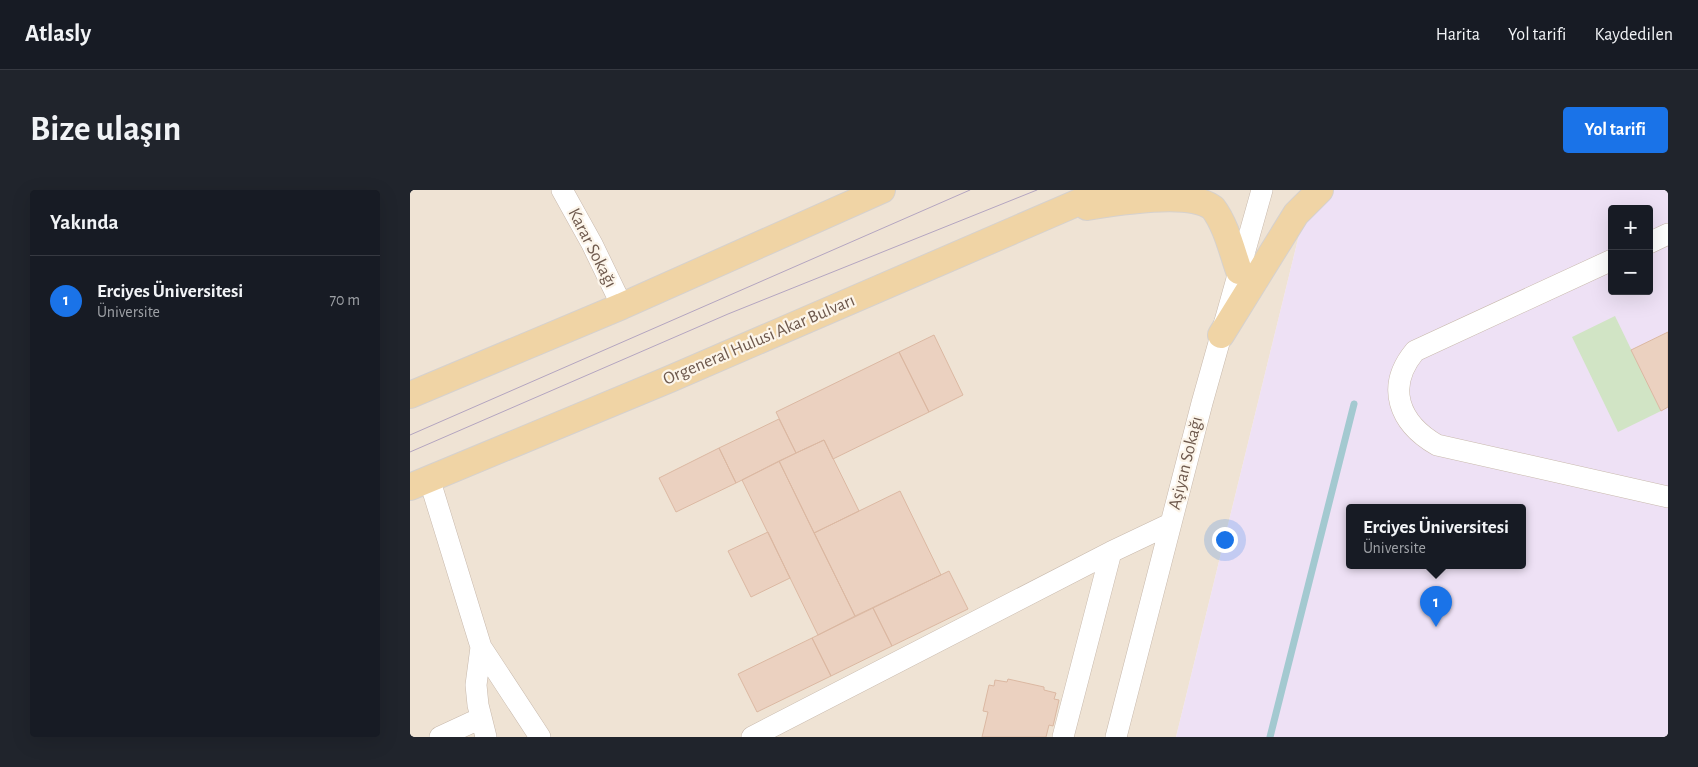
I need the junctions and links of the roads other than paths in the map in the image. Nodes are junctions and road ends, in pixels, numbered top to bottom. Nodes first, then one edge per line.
1 (562, 190) edge
2 (882, 190) edge
3 (1107, 190) edge
4 (1262, 190) edge
5 (1320, 190) edge
6 (1054, 213) junction
7 (1668, 234) edge
8 (1653, 241) edge
9 (1608, 262) edge
10 (1239, 271) junction
11 (622, 306) junction
12 (1221, 335) junction
13 (410, 396) edge
14 (419, 482) edge
15 (1668, 497) edge
16 (1170, 524) junction
17 (1112, 552) junction
18 (481, 647) junction
19 (483, 728) edge
20 (440, 737) edge
21 (540, 737) edge
22 (752, 737) edge
23 (1064, 737) edge
24 (1116, 737) edge

1 - 11 street, Karar Sokağı
2 - 11 main road
3 - 6 main road, Orgeneral Hulusi Akar Bulvarı
4 - 10 street, Aşiyan Sokağı
5 - 12 main road
6 - 10 main road
6 - 14 main road, Orgeneral Hulusi Akar Bulvarı
7 - 8 street
9 - 15 street
10 - 12 street, Aşiyan Sokağı
11 - 13 main road
12 - 16 street, Aşiyan Sokağı
14 - 18 street
16 - 17 street
16 - 24 street, Aşiyan Sokağı
17 - 22 street
17 - 23 street
18 - 19 street
18 - 21 street
19 - 20 street

